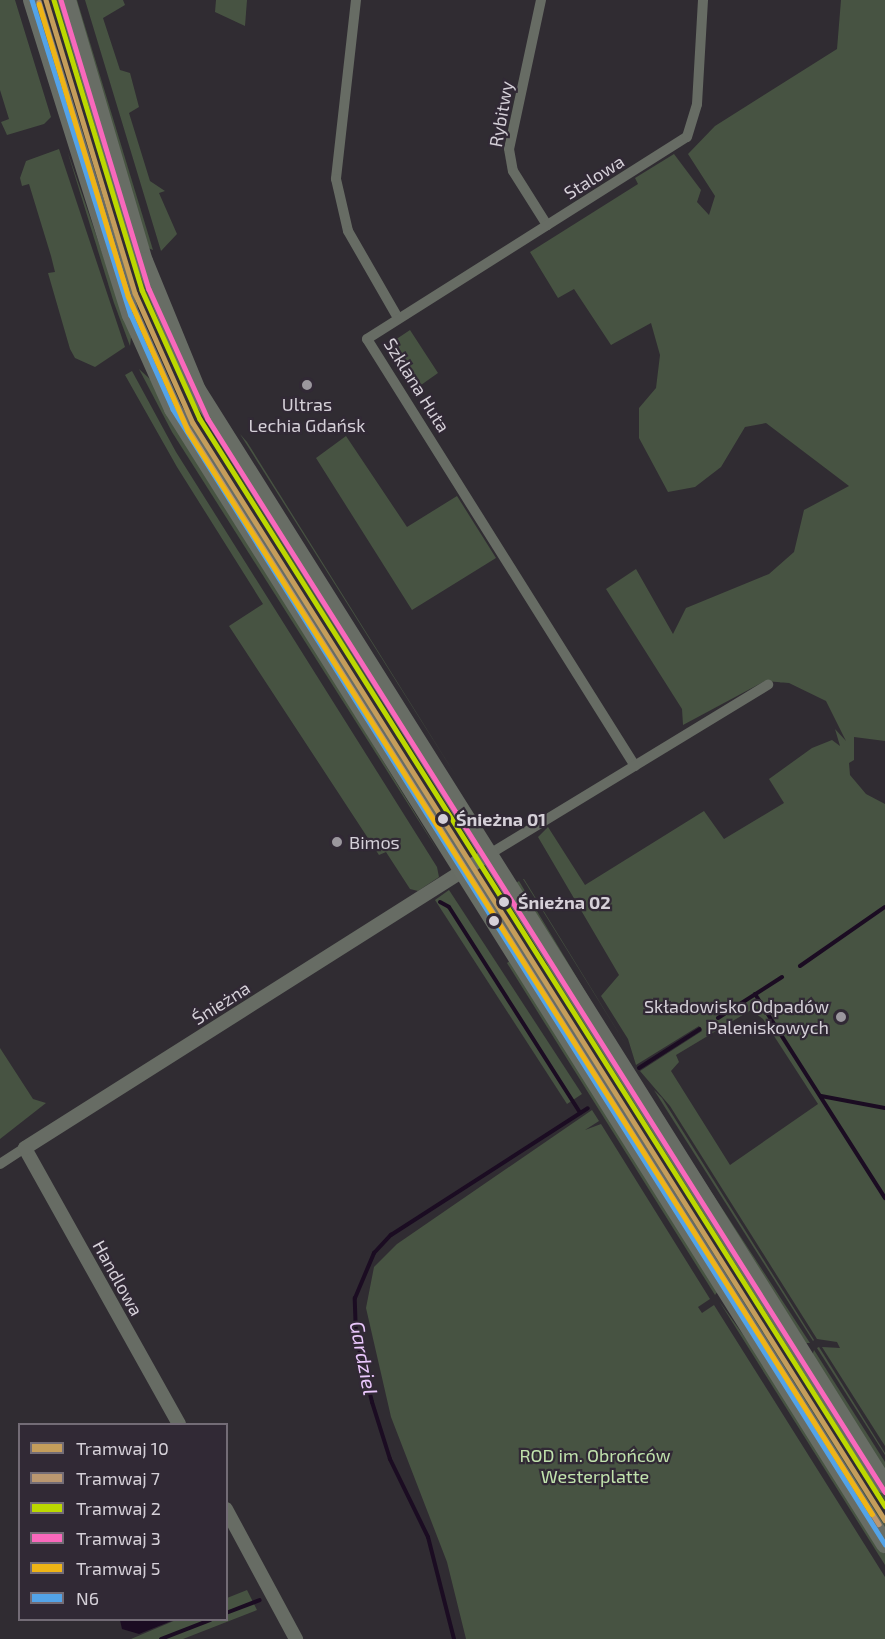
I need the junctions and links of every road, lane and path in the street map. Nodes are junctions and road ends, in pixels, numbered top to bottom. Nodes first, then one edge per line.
1 (32, 0) edge
2 (67, 0) edge
3 (356, 0) edge
4 (541, 0) edge
5 (703, 0) edge
6 (547, 225) junction
7 (398, 318) junction
8 (768, 685) dead end
9 (635, 766) junction
10 (488, 855) junction
11 (462, 873) junction
12 (26, 1148) junction
13 (0, 1164) edge
14 (178, 1423) edge
15 (885, 1485) edge
16 (228, 1513) edge
17 (885, 1544) edge
18 (296, 1639) edge

1 - 11 main road
2 - 10 main road
3 - 7 street, Szklana Huta
4 - 6 street, Rybitwy
5 - 6 street, Stalowa
6 - 7 street, Stalowa
7 - 9 street, Szklana Huta
8 - 9 street
9 - 10 street
10 - 11 street
10 - 15 main road
11 - 12 street, Śnieżna
11 - 17 main road
12 - 13 street, Śnieżna
12 - 14 street, Handlowa
16 - 18 street

